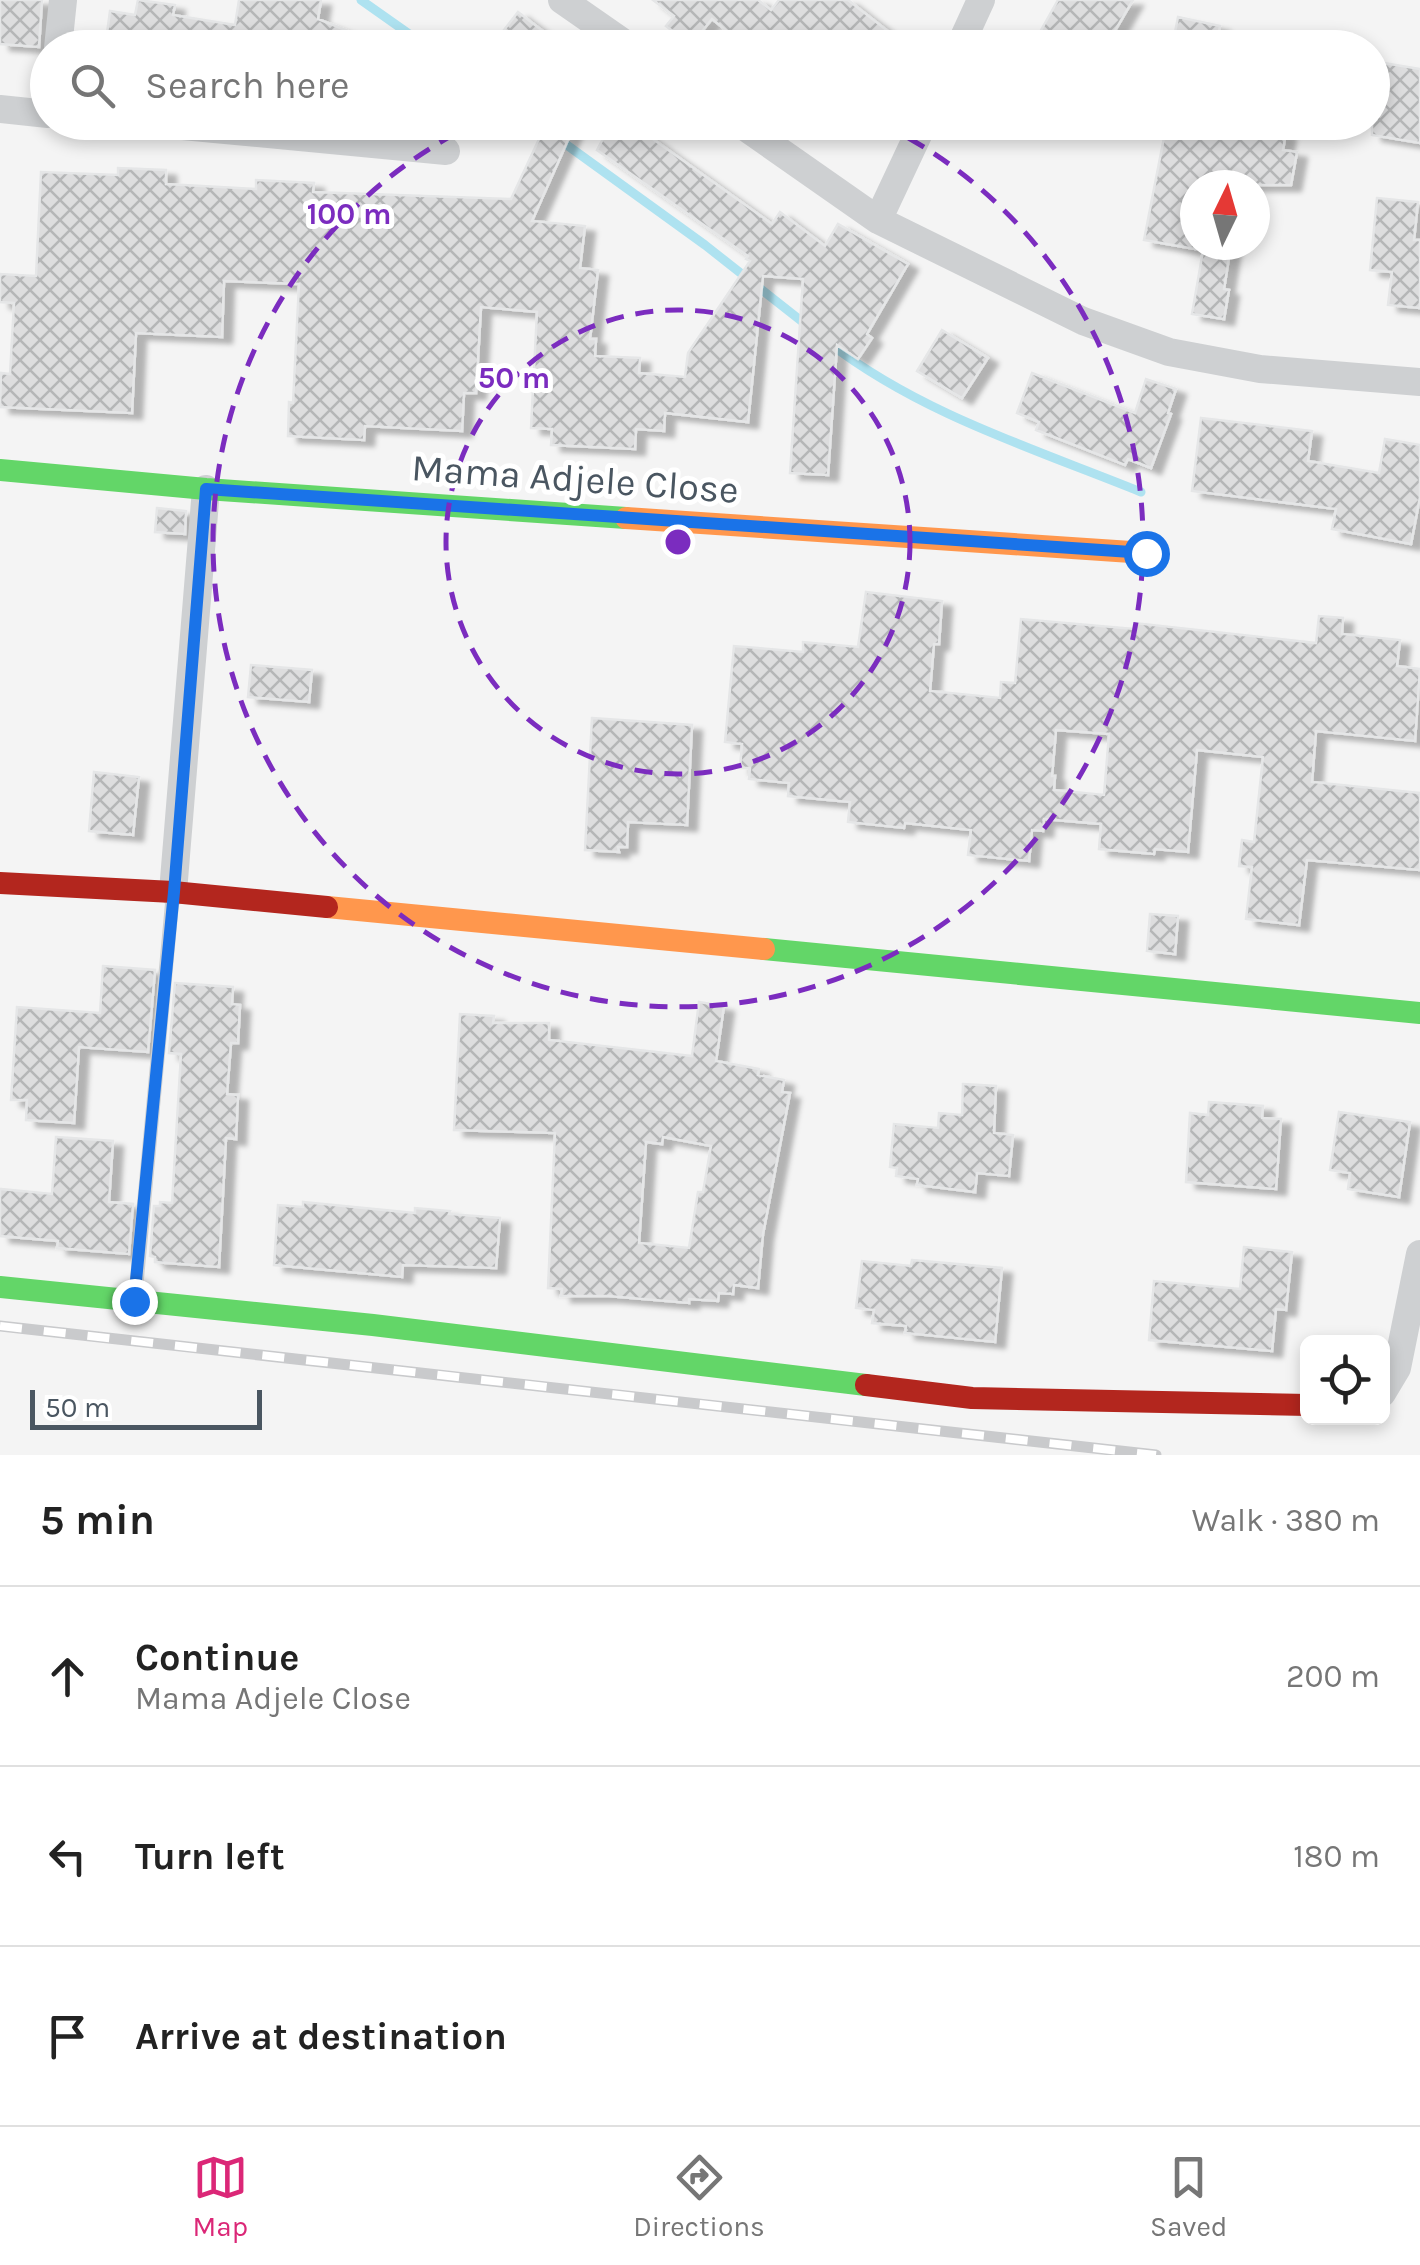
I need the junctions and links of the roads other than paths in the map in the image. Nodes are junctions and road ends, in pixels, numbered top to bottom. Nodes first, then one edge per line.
1 (63, 0) edge
2 (562, 0) edge
3 (981, 0) edge
4 (60, 30) edge
5 (604, 30) edge
6 (967, 30) edge
7 (0, 110) edge
8 (30, 112) edge
9 (330, 140) edge
10 (764, 140) edge
11 (916, 140) edge
12 (446, 151) dead end
13 (878, 220) junction
14 (1420, 382) edge
15 (0, 470) edge
16 (206, 489) junction
17 (1146, 553) dead end
18 (0, 883) edge
19 (174, 892) junction
20 (1420, 1013) edge
21 (1420, 1254) edge
22 (0, 1287) edge
23 (134, 1301) junction
24 (1390, 1380) edge
25 (1300, 1406) edge

1 - 4 street
2 - 5 street
3 - 6 street
7 - 8 street
9 - 12 street
10 - 13 street
11 - 13 street
13 - 14 street
15 - 16 street, Mama Adjele Close
16 - 17 street, Mama Adjele Close
16 - 19 street
18 - 19 street
19 - 20 street
19 - 23 lane
21 - 24 street
22 - 23 street
23 - 25 street

